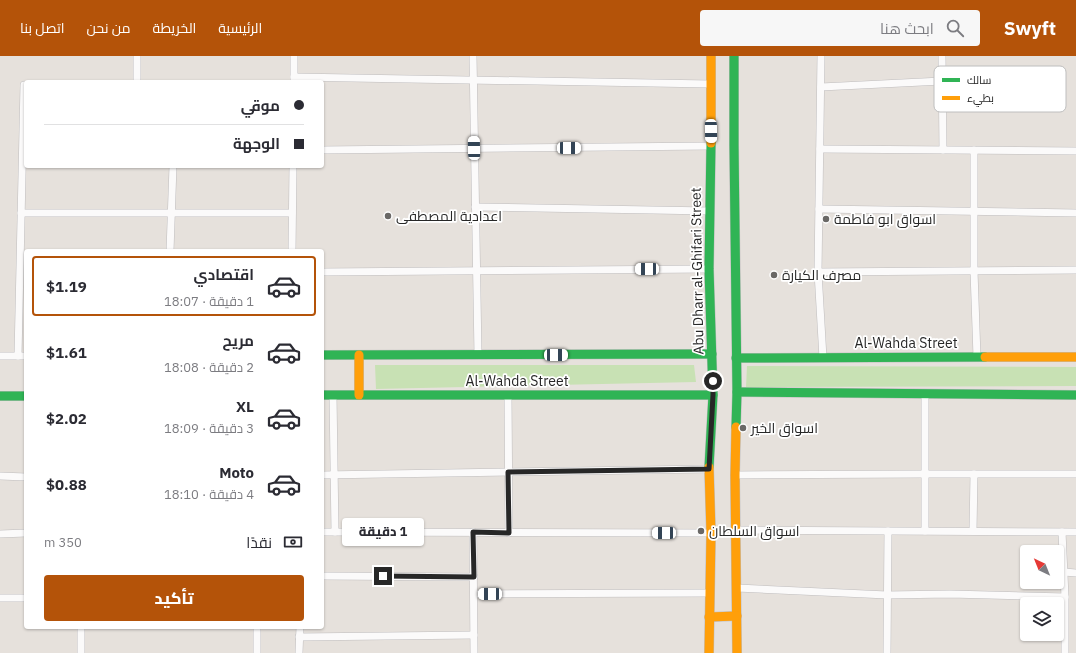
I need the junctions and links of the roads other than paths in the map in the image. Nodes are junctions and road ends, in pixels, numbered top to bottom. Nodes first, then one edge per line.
1 (137, 56) edge
2 (294, 56) edge
3 (473, 56) edge
4 (711, 56) edge
5 (734, 56) edge
6 (821, 56) edge
7 (137, 80) edge
8 (294, 80) edge
9 (473, 80) junction
10 (934, 81) edge
11 (710, 84) junction
12 (24, 85) edge
13 (821, 87) junction
14 (942, 112) edge
15 (711, 146) junction
16 (474, 148) junction
17 (820, 149) junction
18 (324, 150) edge
19 (943, 150) junction
20 (974, 150) junction
21 (1076, 151) edge
22 (24, 152) edge
23 (173, 168) edge
24 (293, 168) edge
25 (475, 207) junction
26 (819, 209) junction
27 (710, 211) junction
28 (974, 211) junction
29 (21, 212) junction
30 (172, 213) junction
31 (292, 213) junction
32 (1076, 213) edge
33 (170, 249) edge
34 (292, 249) edge
35 (709, 269) junction
36 (476, 270) junction
37 (1076, 270) edge
38 (974, 271) junction
39 (324, 272) edge
40 (818, 272) junction
41 (23, 274) edge
42 (712, 354) junction
43 (324, 355) edge
44 (359, 355) junction
45 (478, 355) junction
46 (0, 356) edge
47 (18, 356) junction
48 (24, 356) edge
49 (1076, 356) edge
50 (977, 357) junction
51 (736, 358) junction
52 (823, 358) junction
53 (737, 392) junction
54 (925, 394) junction
55 (324, 395) edge
56 (333, 395) junction
57 (359, 395) junction
58 (508, 395) junction
59 (713, 395) junction
60 (1076, 395) edge
61 (0, 396) edge
62 (24, 396) edge
63 (709, 469) junction
64 (508, 472) junction
65 (335, 474) junction
66 (925, 474) junction
67 (974, 474) junction
68 (1076, 474) edge
69 (324, 475) edge
70 (735, 475) junction
71 (0, 476) edge
72 (24, 477) edge
73 (736, 530) junction
74 (888, 531) junction
75 (926, 531) junction
76 (974, 531) junction
77 (324, 532) edge
78 (335, 532) junction
79 (473, 532) junction
80 (1062, 532) junction
81 (1076, 532) edge
82 (24, 533) edge
83 (509, 533) junction
84 (710, 533) junction
85 (0, 534) edge
86 (1063, 545) edge
87 (1064, 572) joint
88 (1076, 573) edge
89 (324, 576) edge
90 (474, 577) junction
91 (737, 588) junction
92 (710, 593) junction
93 (474, 594) junction
94 (887, 595) junction
95 (1065, 597) junction
96 (0, 598) edge
97 (24, 598) edge
98 (737, 616) junction
99 (709, 617) junction
100 (81, 629) edge
101 (257, 629) edge
102 (300, 629) edge
103 (474, 635) junction
104 (300, 637) junction
105 (81, 653) edge
106 (257, 653) edge
107 (299, 653) edge
108 (474, 653) edge
109 (709, 653) edge
110 (737, 653) edge
111 (887, 653) edge
112 (1065, 653) edge

1 - 7 street
2 - 8 street
3 - 9 street
4 - 11 street, Abu Dharr al-Ghifari Street
5 - 51 street
6 - 13 street
8 - 9 street
9 - 11 street
9 - 16 street
10 - 13 street
11 - 15 street, Abu Dharr al-Ghifari Street
12 - 22 street
13 - 17 street
14 - 19 street
15 - 16 street
15 - 27 street, Abu Dharr al-Ghifari Street
16 - 18 street
16 - 25 street
17 - 19 street
17 - 26 street
19 - 20 street
20 - 21 street
20 - 28 street
22 - 29 street
23 - 30 street
24 - 31 street
25 - 27 street
25 - 36 street
26 - 28 street
26 - 40 street
27 - 35 street, Abu Dharr al-Ghifari Street
28 - 32 street
28 - 38 street
29 - 30 street
29 - 41 street
30 - 31 street
30 - 33 street
31 - 34 street
35 - 36 street
35 - 42 street, Abu Dharr al-Ghifari Street
36 - 39 street
36 - 45 street
37 - 38 street
38 - 40 street
38 - 50 street
40 - 52 street
41 - 47 street
42 - 45 street, Al-Wahda Street
42 - 59 street, Abu Dharr al-Ghifari Street
43 - 44 street, Al-Wahda Street
44 - 45 street, Al-Wahda Street
44 - 57 street
46 - 47 street
47 - 48 street
49 - 50 street, Al-Wahda Street
50 - 52 street, Al-Wahda Street
51 - 52 street, Al-Wahda Street
51 - 53 street
53 - 54 street
53 - 70 street
54 - 60 street
54 - 66 street
55 - 56 street, Al-Wahda Street
56 - 57 street, Al-Wahda Street
56 - 65 street
57 - 58 street, Al-Wahda Street
58 - 59 street, Al-Wahda Street
58 - 64 street
59 - 63 street, Abu Dharr al-Ghifari Street
61 - 62 street
63 - 64 street
63 - 84 street, Abu Dharr al-Ghifari Street
64 - 65 street
64 - 83 street
65 - 69 street
65 - 78 street
66 - 67 street
66 - 70 street
66 - 75 street
67 - 68 street
67 - 76 street
70 - 73 street
71 - 72 street
73 - 74 street
73 - 91 street
74 - 75 street
74 - 94 street
75 - 76 street
76 - 80 street
77 - 78 street
78 - 79 street
79 - 83 street
79 - 90 street
80 - 81 street
80 - 86 street
82 - 85 street
83 - 84 street
84 - 92 street, Abu Dharr al-Ghifari Street
87 - 88 street
87 - 95 street
89 - 90 street
90 - 93 street
91 - 94 street
91 - 98 street
92 - 93 street
92 - 99 street, Abu Dharr al-Ghifari Street
93 - 103 street
94 - 95 street
94 - 111 street
95 - 112 street
96 - 97 street
98 - 99 street
98 - 110 street
99 - 109 street, Abu Dharr al-Ghifari Street
100 - 105 street
101 - 106 street
102 - 104 street
103 - 104 street
103 - 108 street
104 - 107 street

